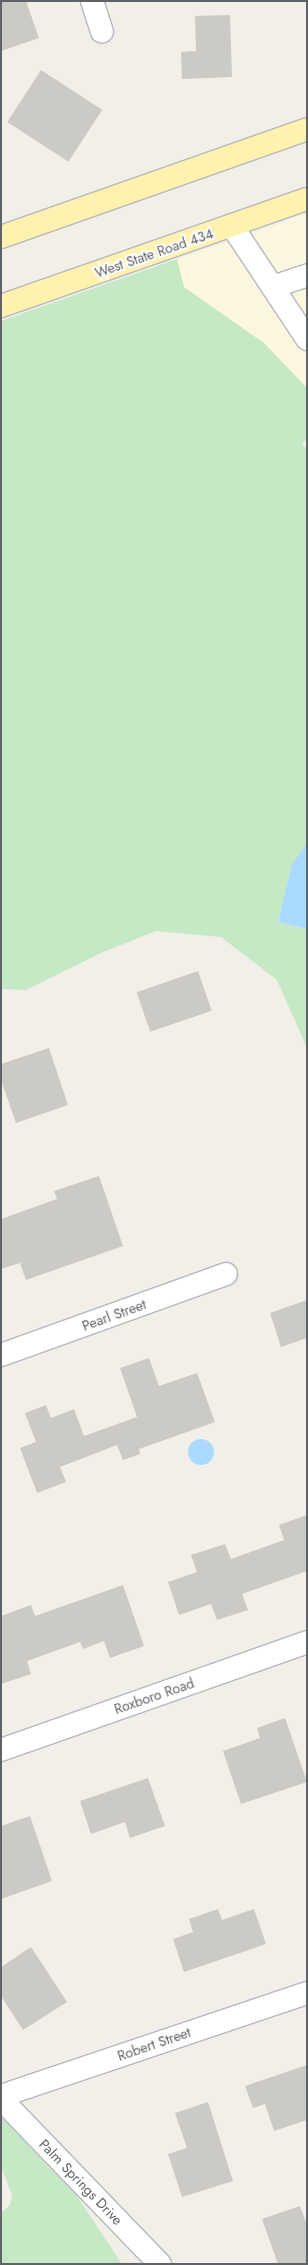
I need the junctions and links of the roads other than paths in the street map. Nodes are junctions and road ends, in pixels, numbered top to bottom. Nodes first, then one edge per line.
1 (92, 1) edge
2 (102, 31) dead end
3 (307, 129) edge
4 (307, 199) edge
5 (232, 226) junction
6 (1, 237) edge
7 (307, 275) edge
8 (272, 287) junction
9 (1, 306) edge
10 (307, 339) edge
11 (226, 1274) dead end
12 (1, 1355) edge
13 (307, 1642) edge
14 (1, 1750) edge
15 (307, 1993) edge
16 (1, 2096) edge
17 (1, 2099) edge
18 (160, 2264) edge

1 - 2 street
3 - 6 main road
4 - 5 main road, West State Road 434
5 - 8 street
5 - 9 main road, West State Road 434
7 - 8 street
8 - 10 street
11 - 12 street, Pearl Street
13 - 14 street, Roxboro Road
15 - 16 street, Robert Street
17 - 18 street, Palm Springs Drive

